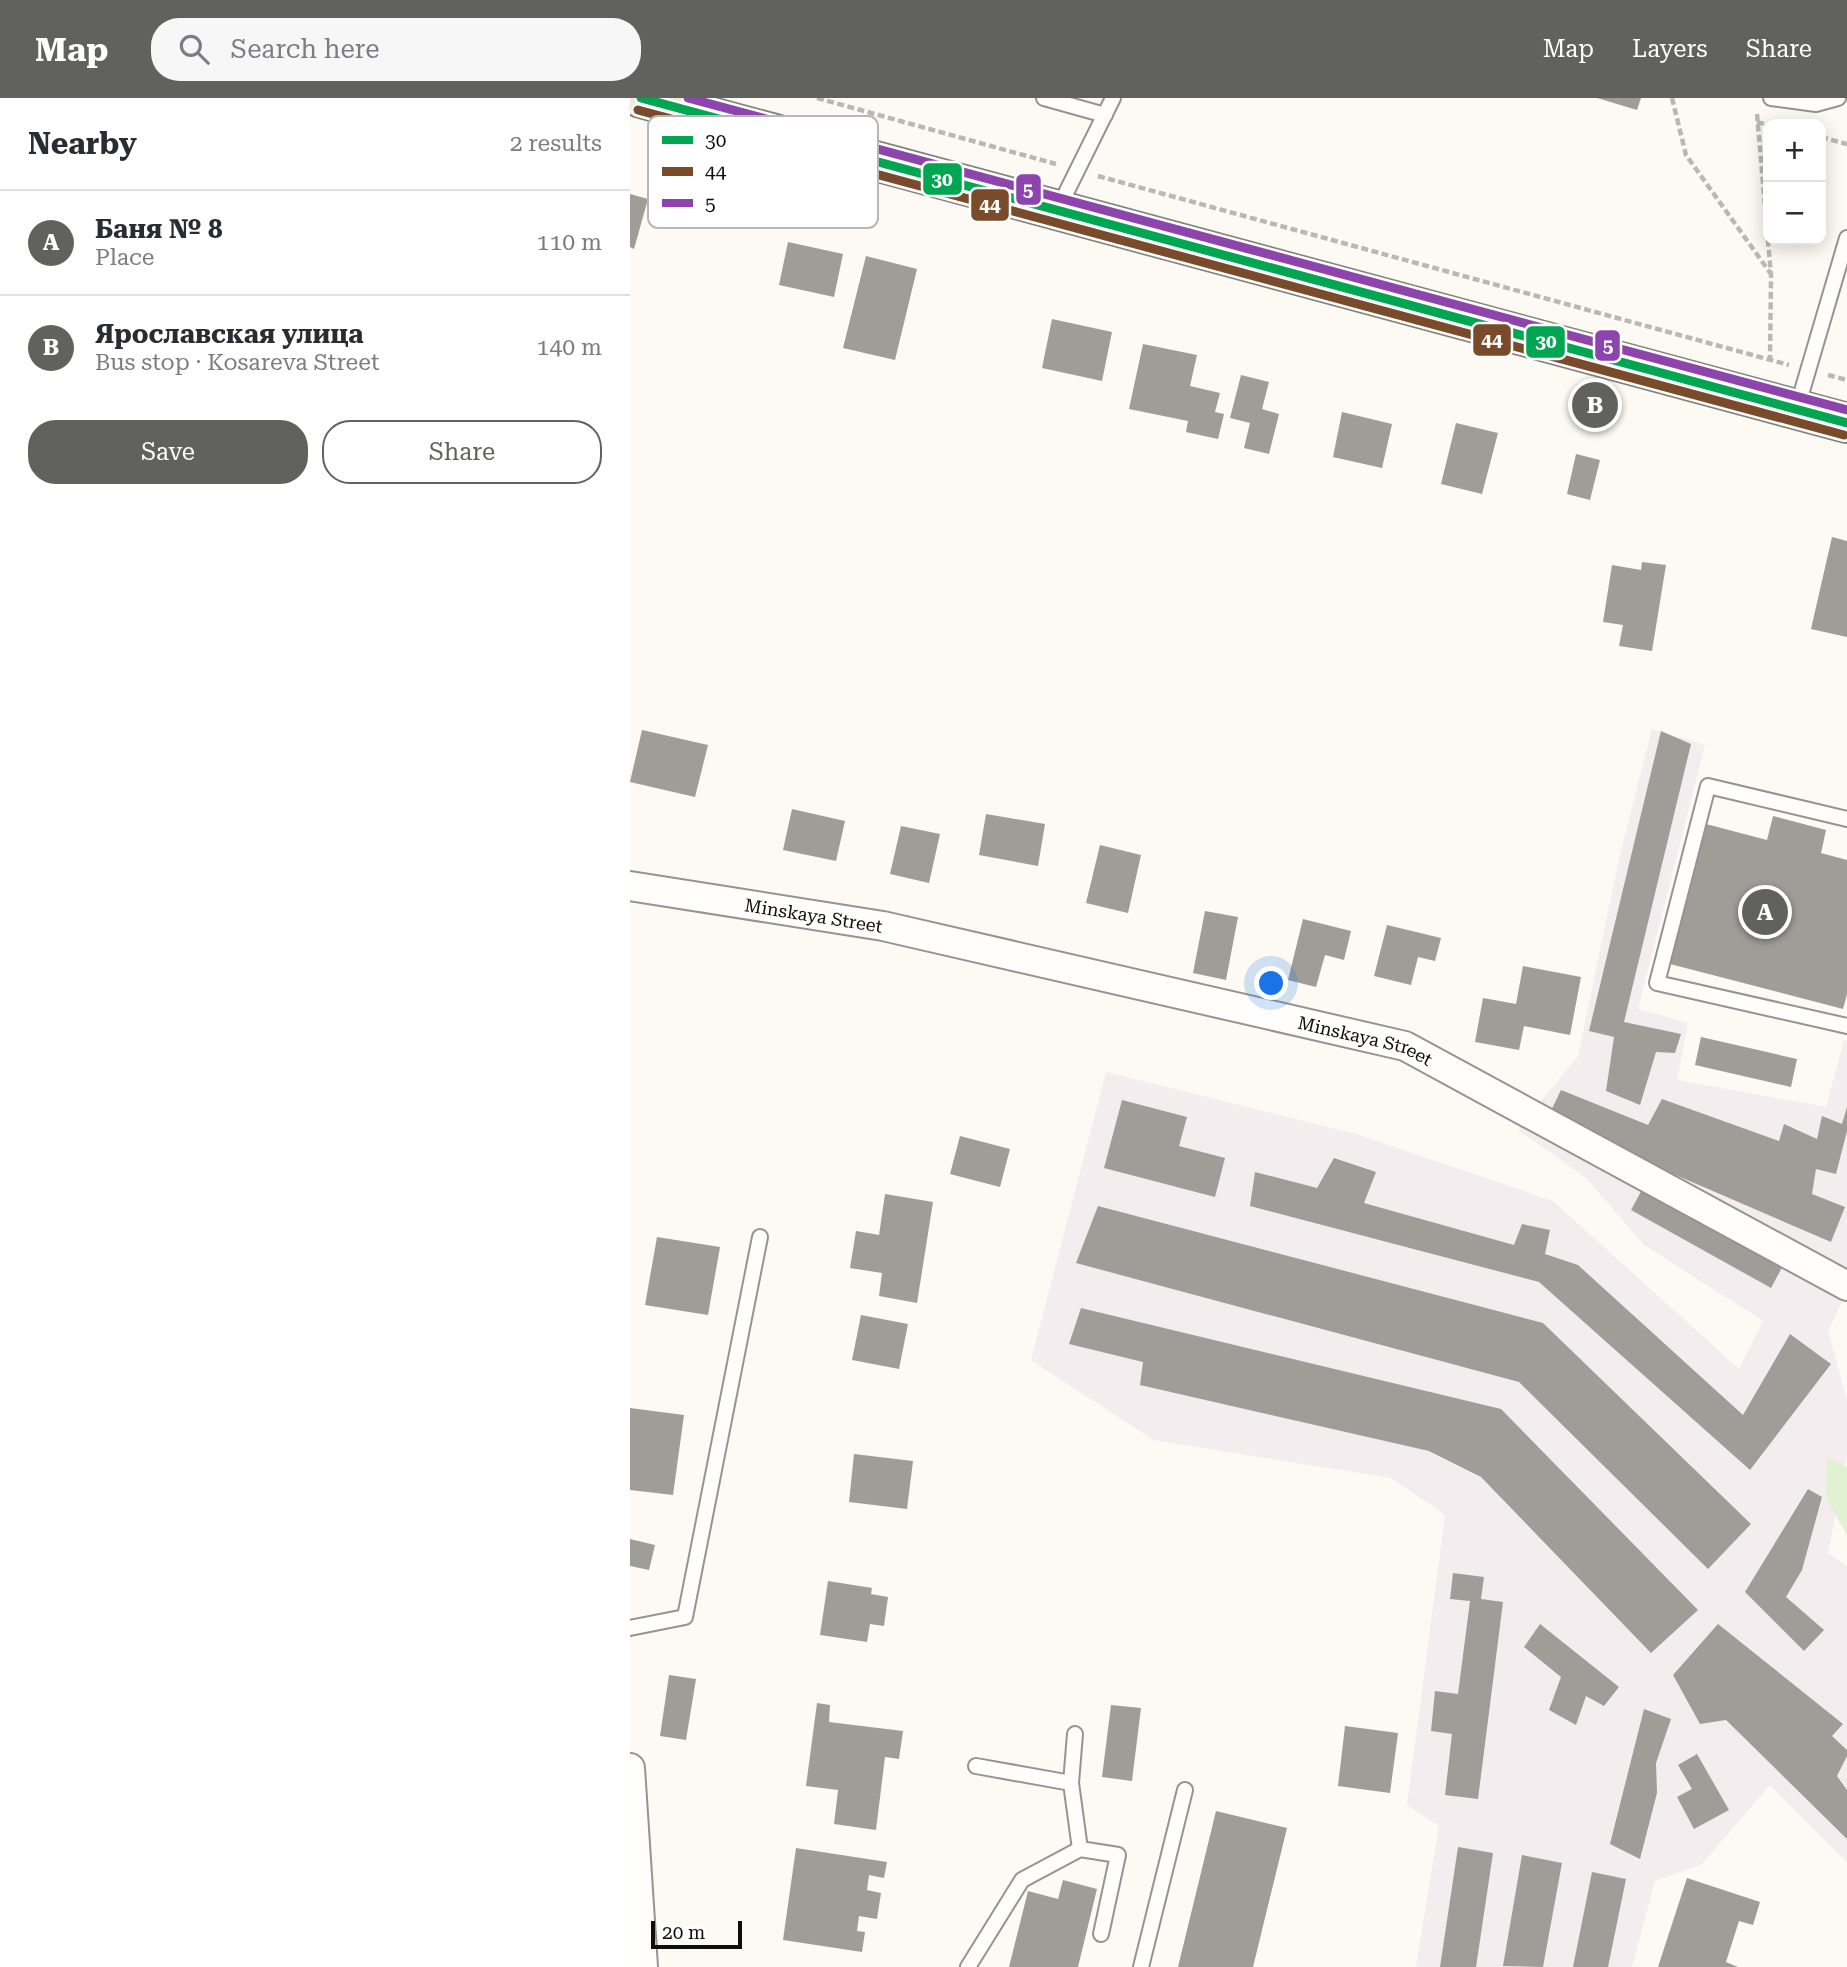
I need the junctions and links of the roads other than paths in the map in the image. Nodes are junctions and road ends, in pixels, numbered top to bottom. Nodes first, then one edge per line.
1 (640, 98) edge
2 (1044, 98) edge
3 (1114, 98) edge
4 (1771, 98) edge
5 (1838, 98) edge
6 (1105, 115) junction
7 (706, 116) edge
8 (878, 162) edge
9 (1057, 211) junction
10 (1847, 238) edge
11 (1797, 409) junction
12 (1847, 423) edge
13 (1847, 819) edge
14 (630, 886) edge
15 (1847, 1026) edge
16 (760, 1237) dead end
17 (1847, 1286) edge
18 (630, 1628) edge
19 (1075, 1734) dead end
20 (976, 1766) dead end
21 (630, 1768) edge
22 (1071, 1783) junction
23 (1185, 1790) dead end
24 (1080, 1849) junction
25 (1101, 1934) dead end
26 (643, 1967) edge
27 (968, 1967) edge
28 (1141, 1967) edge

1 - 7 main road
2 - 6 lane
3 - 6 lane
4 - 5 lane
6 - 9 lane
8 - 9 main road
9 - 11 main road
10 - 11 lane
11 - 12 main road
13 - 15 lane
14 - 17 street, Minskaya Street
16 - 18 lane
19 - 22 lane
20 - 22 lane
21 - 26 street
22 - 24 lane
23 - 28 lane
24 - 25 lane
24 - 27 lane

